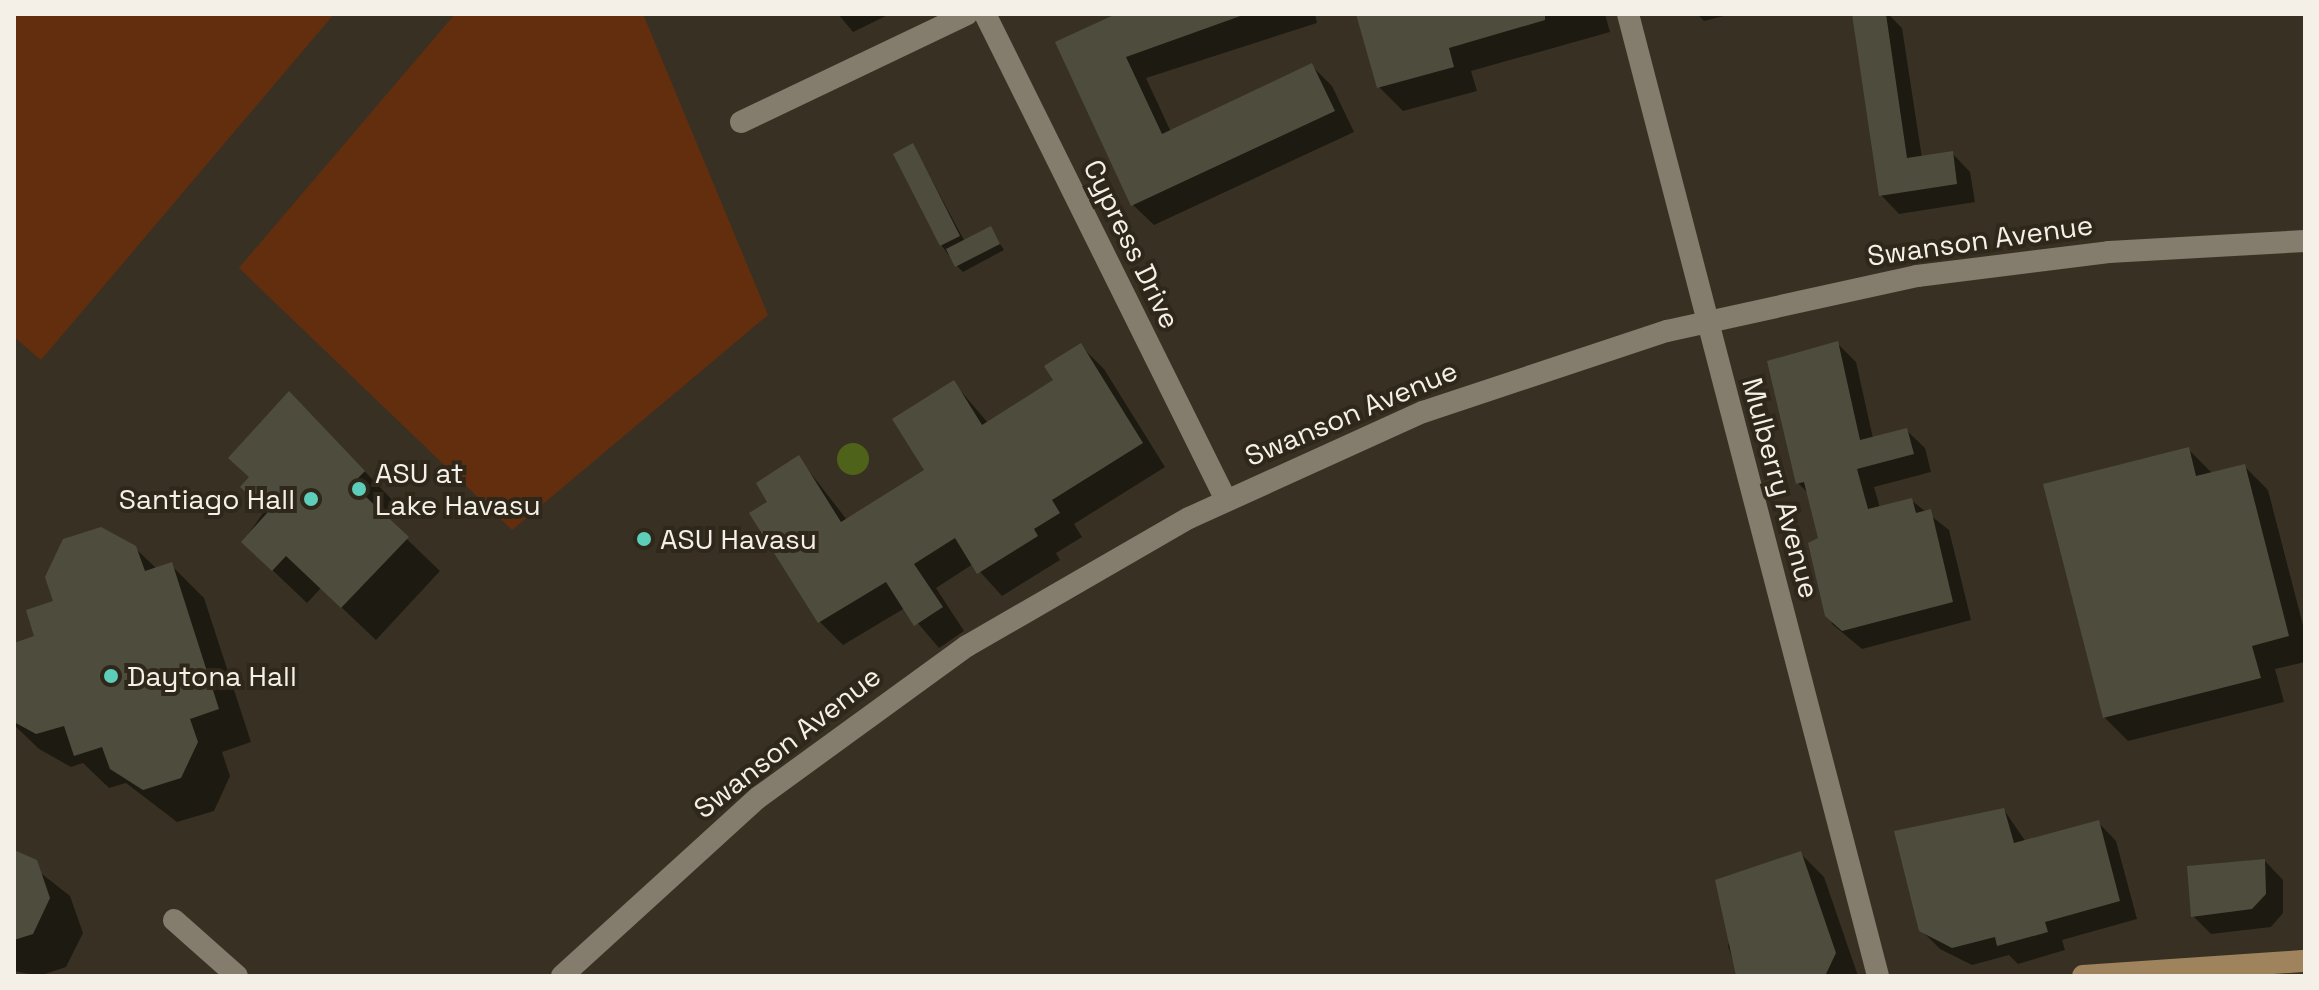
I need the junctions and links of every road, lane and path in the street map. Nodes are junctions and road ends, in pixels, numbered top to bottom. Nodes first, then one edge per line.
1 (967, 14) edge
2 (985, 14) edge
3 (1628, 14) edge
4 (741, 122) dead end
5 (2305, 241) edge
6 (1706, 321) junction
7 (1226, 500) junction
8 (174, 920) dead end
9 (2305, 961) edge
10 (237, 976) edge
11 (562, 976) edge
12 (1878, 976) edge
13 (2083, 976) edge

1 - 4 street
2 - 7 street, Cypress Drive
3 - 6 street, Mulberry Avenue
5 - 6 street, Swanson Avenue
6 - 7 street, Swanson Avenue
6 - 12 street, Mulberry Avenue
7 - 11 street, Swanson Avenue
8 - 10 street
9 - 13 main road

